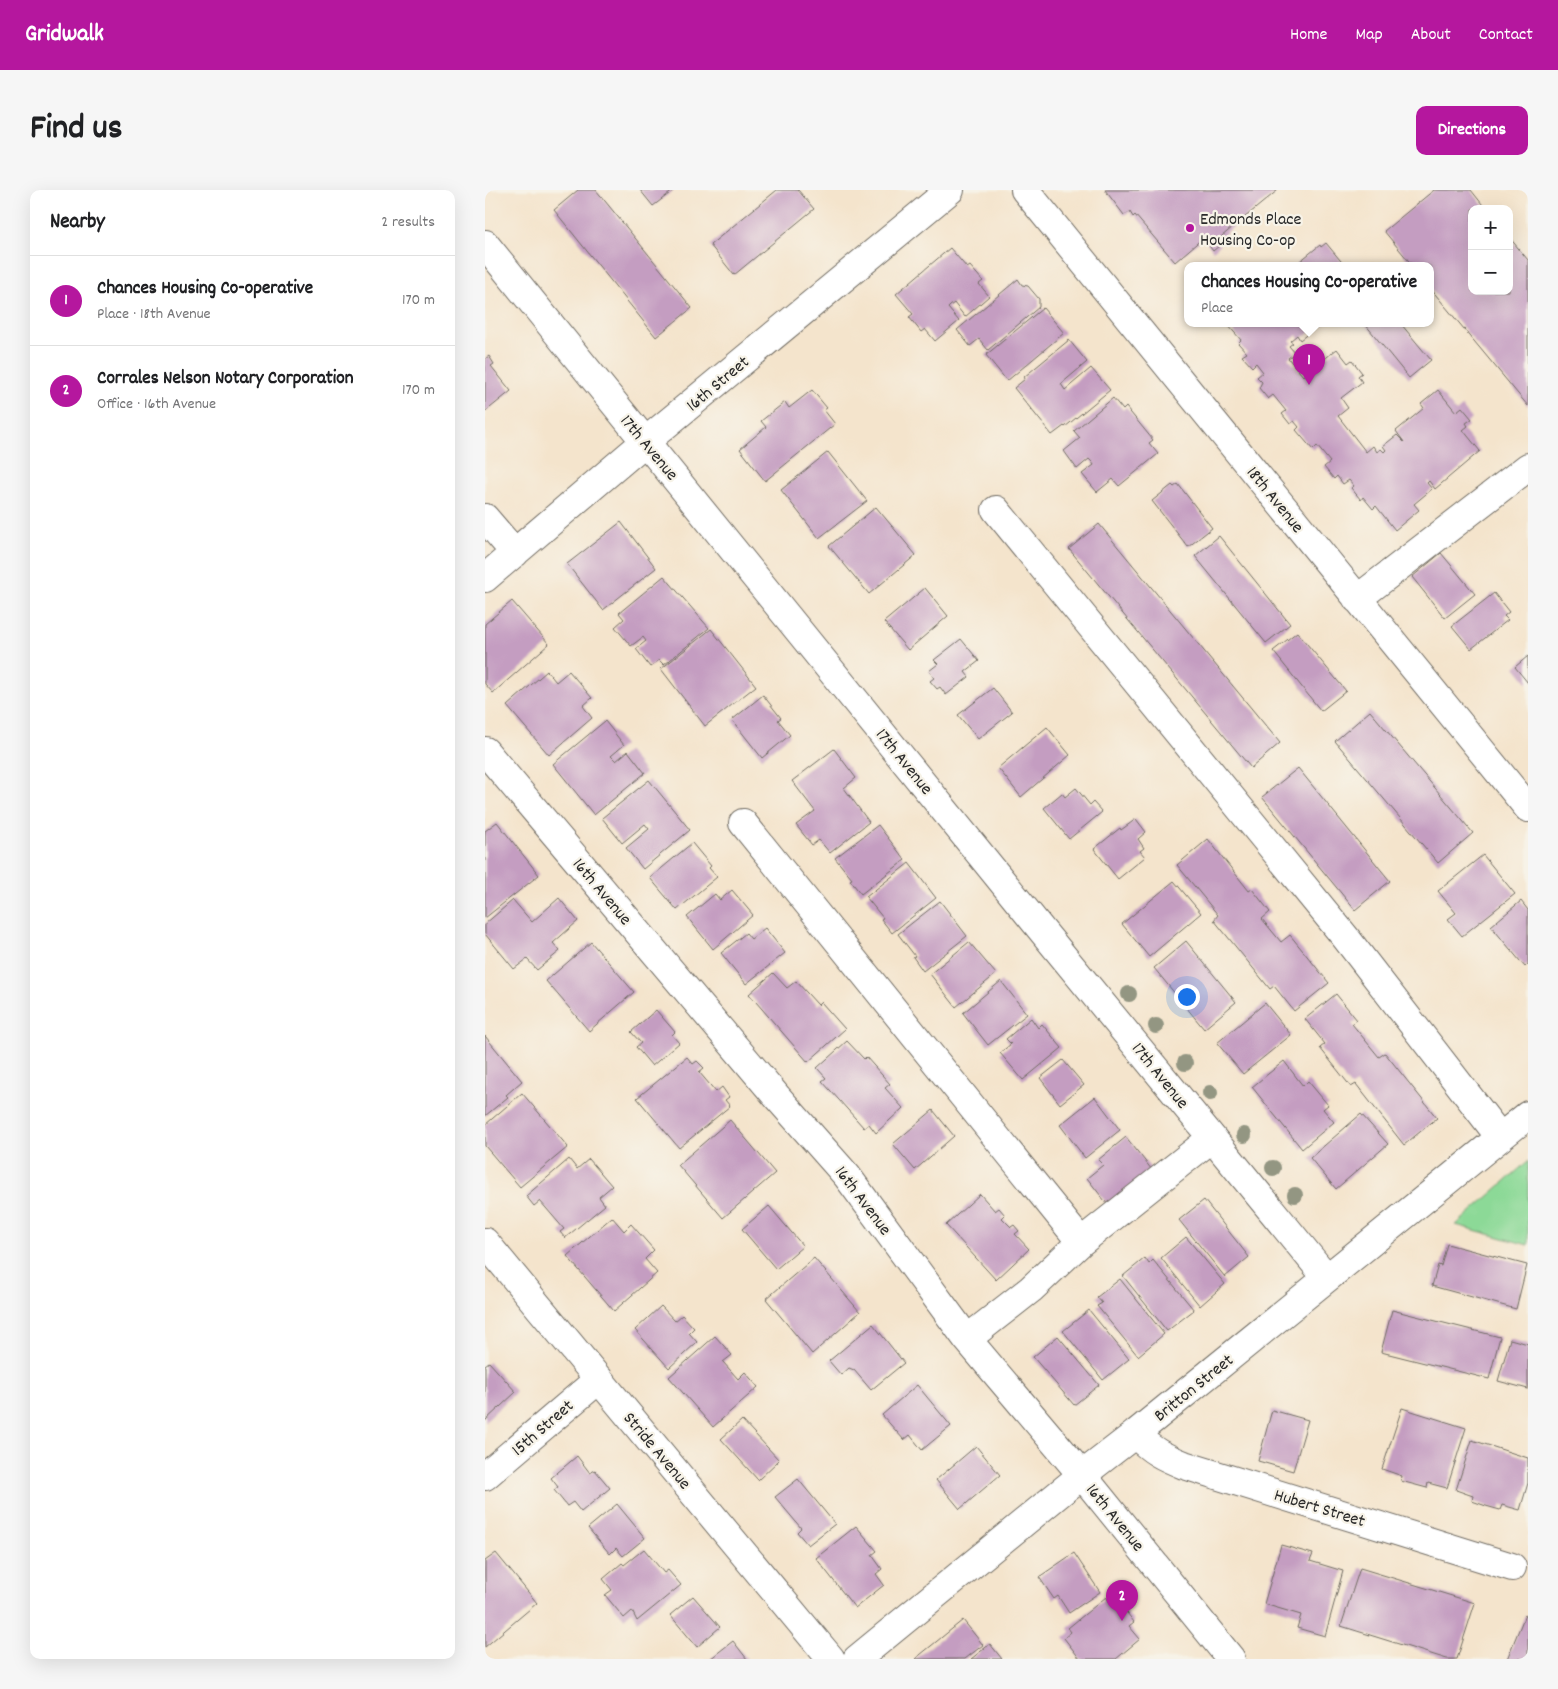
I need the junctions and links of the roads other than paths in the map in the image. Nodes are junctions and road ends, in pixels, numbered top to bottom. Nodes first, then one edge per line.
1 (950, 190) edge
2 (1025, 190) edge
3 (485, 244) edge
4 (646, 441) junction
5 (1528, 467) edge
6 (996, 510) dead end
7 (485, 518) edge
8 (515, 553) junction
9 (485, 578) edge
10 (1357, 599) junction
11 (485, 751) edge
12 (1528, 808) edge
13 (743, 823) dead end
14 (1528, 1115) edge
15 (1500, 1137) junction
16 (1212, 1138) junction
17 (485, 1242) edge
18 (1081, 1242) junction
19 (1327, 1278) junction
20 (967, 1339) junction
21 (599, 1379) junction
22 (1135, 1434) junction
23 (1082, 1475) junction
24 (485, 1476) edge
25 (1512, 1566) dead end
26 (831, 1659) edge
27 (857, 1659) edge
28 (1231, 1659) edge

1 - 4 street, 16th Street
2 - 10 street, 18th Avenue
3 - 4 street, 17th Avenue
4 - 8 street, 16th Street
4 - 16 street, 17th Avenue
5 - 10 street
6 - 15 street
7 - 8 street
8 - 9 street, 16th Street
10 - 12 street, 18th Avenue
11 - 20 street, 16th Avenue
13 - 18 street
14 - 15 street, Britton Street
15 - 19 street, Britton Street
16 - 18 street
16 - 19 street, 17th Avenue
17 - 21 street, Stride Avenue
18 - 20 street
19 - 22 street, Britton Street
20 - 23 street, 16th Avenue
21 - 24 street, 15th Street
21 - 26 street, Stride Avenue
22 - 23 street, Britton Street
22 - 25 street, Hubert Street
23 - 27 street, Britton Street
23 - 28 street, 16th Avenue

